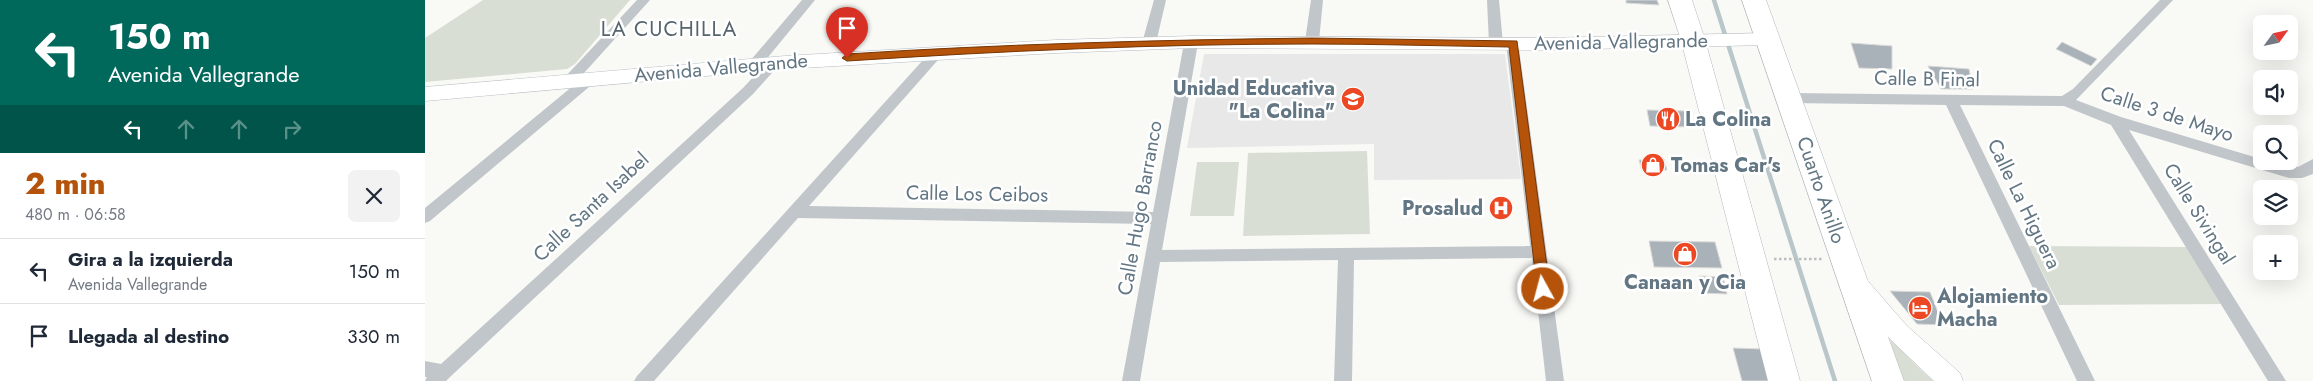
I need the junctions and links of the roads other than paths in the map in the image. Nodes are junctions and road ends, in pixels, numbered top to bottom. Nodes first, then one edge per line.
1 (644, 0) edge
2 (809, 0) edge
3 (1160, 0) edge
4 (1317, 0) edge
5 (1493, 0) edge
6 (1680, 0) edge
7 (1754, 0) edge
8 (2167, 0) edge
9 (1768, 39) junction
10 (1704, 40) junction
11 (1312, 41) junction
12 (1149, 43) junction
13 (1191, 43) junction
14 (1505, 44) junction
15 (938, 52) junction
16 (774, 63) junction
17 (755, 64) junction
18 (591, 79) junction
19 (570, 80) junction
20 (425, 94) edge
21 (1789, 98) junction
22 (1950, 99) junction
23 (2065, 101) junction
24 (2115, 121) junction
25 (2312, 168) edge
26 (795, 212) junction
27 (425, 217) edge
28 (1159, 218) junction
29 (1539, 252) junction
30 (1346, 255) junction
31 (1153, 256) junction
32 (1853, 279) junction
33 (425, 369) edge
34 (439, 377) edge
35 (643, 381) edge
36 (1131, 381) edge
37 (1343, 381) edge
38 (1555, 381) edge
39 (1784, 381) edge
40 (1888, 381) edge
41 (1951, 381) edge
42 (2086, 381) edge
43 (2277, 381) edge

1 - 19 street
2 - 17 street
3 - 12 street
4 - 11 street
5 - 14 street
6 - 10 highway
7 - 9 highway, Cuarto Anillo
8 - 23 street
9 - 10 street, Avenida Vallegrande
9 - 21 highway, Cuarto Anillo
10 - 14 street, Avenida Vallegrande
10 - 39 highway
11 - 13 street, Avenida Vallegrande
11 - 14 street, Avenida Vallegrande
12 - 13 street, Avenida Vallegrande
12 - 15 street, Avenida Vallegrande
13 - 28 street, Calle Hugo Barranco
14 - 29 street
15 - 16 street, Avenida Vallegrande
15 - 26 street
16 - 17 street, Avenida Vallegrande
16 - 34 street, Calle Santa Isabel
17 - 18 street, Avenida Vallegrande
18 - 19 street, Avenida Vallegrande
18 - 27 street
19 - 20 street, Avenida Vallegrande
21 - 22 street, Calle B Final
21 - 32 highway, Cuarto Anillo
22 - 23 street, Calle B Final
22 - 42 street, Calle La Higuera
23 - 24 street, Calle 3 de Mayo
24 - 25 street, Calle 3 de Mayo
24 - 43 street, Calle Sivingal
26 - 28 street, Calle Los Ceibos
26 - 35 street
28 - 31 street, Calle Hugo Barranco
29 - 30 street
29 - 38 street
30 - 31 street
30 - 37 street
31 - 36 street, Calle Hugo Barranco
32 - 40 highway, Cuarto Anillo
32 - 41 street
33 - 34 street

